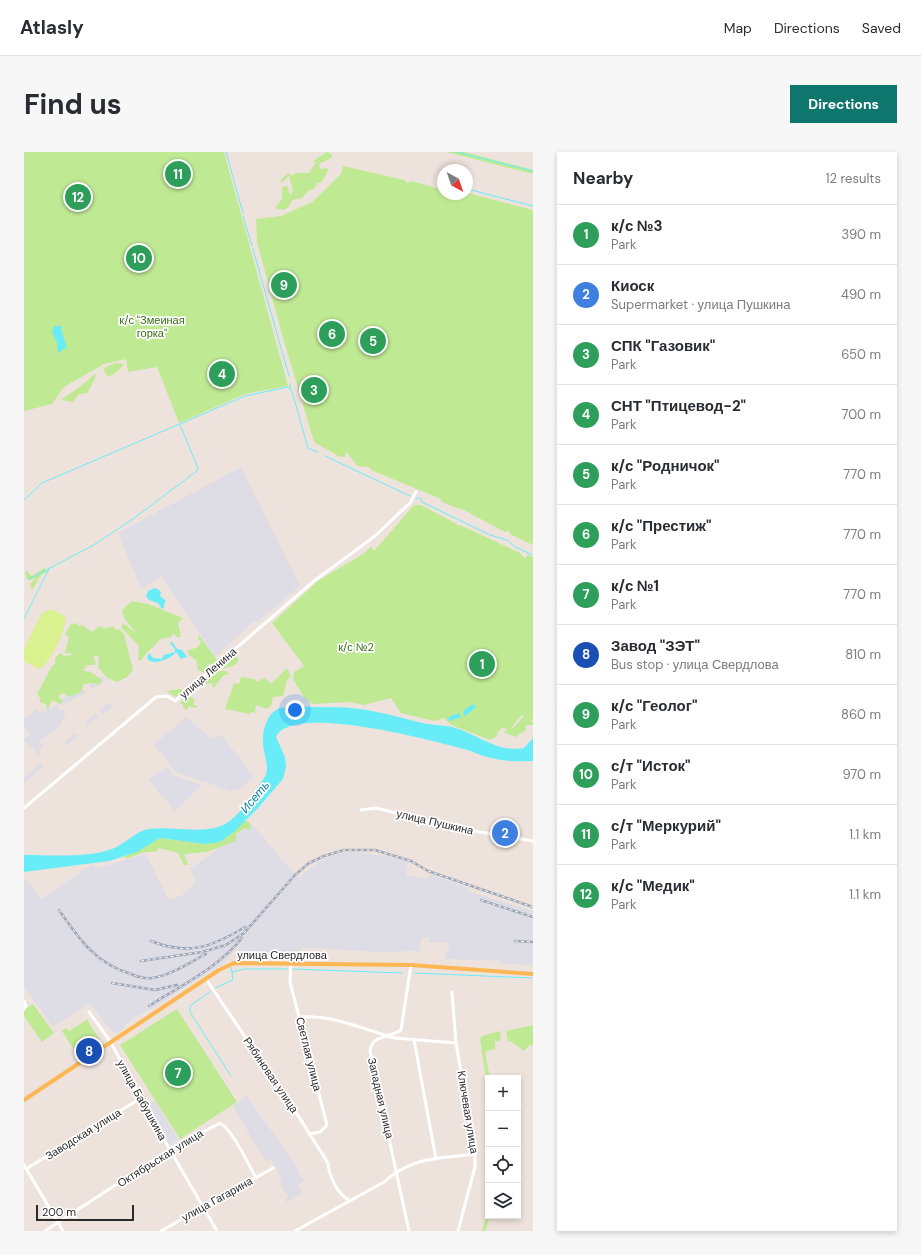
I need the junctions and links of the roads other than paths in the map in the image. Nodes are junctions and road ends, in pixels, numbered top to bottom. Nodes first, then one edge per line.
1 (416, 492) dead end
2 (24, 808) edge
3 (361, 810) dead end
4 (533, 842) edge
5 (292, 963) junction
6 (412, 965) junction
7 (533, 974) edge
8 (206, 979) junction
9 (452, 992) dead end
10 (24, 1001) edge
11 (24, 1009) edge
12 (89, 1012) dead end
13 (299, 1017) junction
14 (388, 1035) junction
15 (414, 1040) junction
16 (110, 1041) junction
17 (456, 1043) junction
18 (141, 1098) junction
19 (24, 1100) edge
20 (309, 1134) junction
21 (169, 1150) junction
22 (476, 1154) junction
23 (436, 1159) junction
24 (25, 1167) edge
25 (274, 1168) dead end
26 (396, 1172) junction
27 (256, 1178) junction
28 (349, 1200) junction
29 (204, 1207) junction
30 (58, 1222) junction
31 (45, 1231) edge
32 (63, 1231) edge
33 (161, 1231) edge
34 (217, 1231) edge
35 (295, 1231) edge
36 (409, 1231) edge
37 (458, 1231) edge

1 - 2 street, улица Ленина
3 - 4 street, улица Пушкина
5 - 6 main road, улица Свердлова
5 - 8 main road, улица Свердлова
5 - 13 street, Светлая улица
6 - 7 main road, улица Свердлова
6 - 14 street, Западная улица
8 - 16 main road, улица Свердлова
8 - 20 street, Рябиновая улица
9 - 17 street, Ключевая улица
10 - 11 street
12 - 16 street, улица Бабушкина
13 - 14 street
13 - 20 street, Светлая улица
14 - 15 street
14 - 26 street, Западная улица
15 - 17 street
15 - 23 street
16 - 18 street, улица Бабушкина
16 - 19 main road, улица Свердлова
17 - 22 street, Ключевая улица
18 - 21 street, улица Бабушкина
18 - 24 street, Заводская улица
20 - 28 street, Рябиновая улица
21 - 27 street, Октябрьская улица
21 - 29 street, улица Бабушкина
21 - 30 street, Октябрьская улица
22 - 23 street
22 - 37 street, Ключевая улица
23 - 26 street
24 - 30 street
25 - 27 street, улица Гагарина
26 - 28 street
26 - 36 street, Западная улица
27 - 29 street, улица Гагарина
28 - 35 street
29 - 33 street, улица Гагарина
29 - 34 street, улица Бабушкина
30 - 31 street, Октябрьская улица
30 - 32 street

